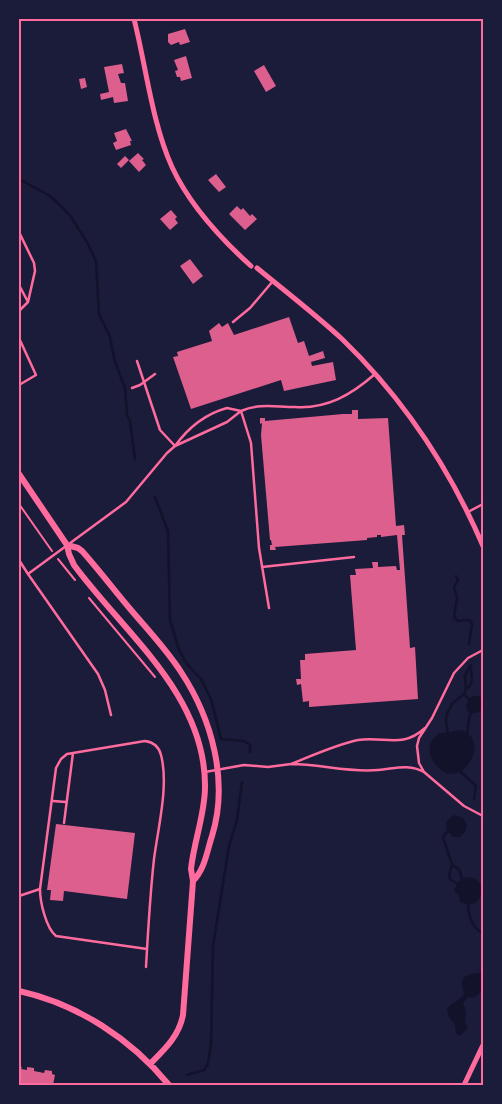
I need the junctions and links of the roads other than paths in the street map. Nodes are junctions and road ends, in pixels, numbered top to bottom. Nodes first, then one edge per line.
1 (134, 19) edge
2 (19, 232) edge
3 (273, 282) junction
4 (19, 285) edge
5 (28, 302) junction
6 (19, 311) edge
7 (233, 322) dead end
8 (19, 338) edge
9 (137, 362) dead end
10 (155, 374) dead end
11 (374, 374) junction
12 (144, 382) junction
13 (19, 385) edge
14 (132, 388) dead end
15 (241, 411) junction
16 (175, 446) junction
17 (19, 474) edge
18 (483, 504) edge
19 (468, 512) junction
20 (68, 545) junction
21 (483, 546) edge
22 (354, 557) dead end
23 (19, 560) edge
24 (262, 567) junction
25 (28, 574) junction
26 (269, 608) dead end
27 (483, 650) edge
28 (111, 715) dead end
29 (425, 728) junction
30 (72, 753) junction
31 (291, 764) junction
32 (218, 769) junction
33 (205, 772) junction
34 (424, 772) junction
35 (53, 801) junction
36 (67, 802) junction
37 (483, 816) edge
38 (64, 823) dead end
39 (193, 881) junction
40 (40, 889) junction
41 (19, 896) edge
42 (146, 949) junction
43 (146, 967) dead end
44 (19, 991) edge
45 (483, 1045) edge
46 (150, 1064) junction
47 (169, 1085) edge
48 (464, 1085) edge

1 - 3 street
2 - 5 lane
3 - 7 lane
3 - 11 street
4 - 5 lane
5 - 6 lane
8 - 13 lane
9 - 12 lane
10 - 12 lane
11 - 15 lane
11 - 19 street
12 - 14 lane
12 - 16 lane
15 - 16 lane
15 - 16 lane
15 - 24 lane
16 - 20 lane
17 - 20 street
18 - 19 lane
19 - 21 street
20 - 25 lane
20 - 32 street
20 - 33 street
22 - 24 lane
23 - 25 lane
24 - 26 lane
25 - 28 lane
27 - 29 lane
29 - 31 lane
29 - 34 lane
30 - 35 lane
30 - 36 lane
30 - 42 lane
31 - 32 lane
31 - 34 lane
32 - 33 lane
32 - 39 street
33 - 39 street
34 - 37 lane
35 - 36 lane
35 - 40 lane
36 - 38 lane
39 - 46 street
40 - 41 lane
40 - 42 lane
42 - 43 lane
44 - 46 street
45 - 48 street
46 - 47 street

